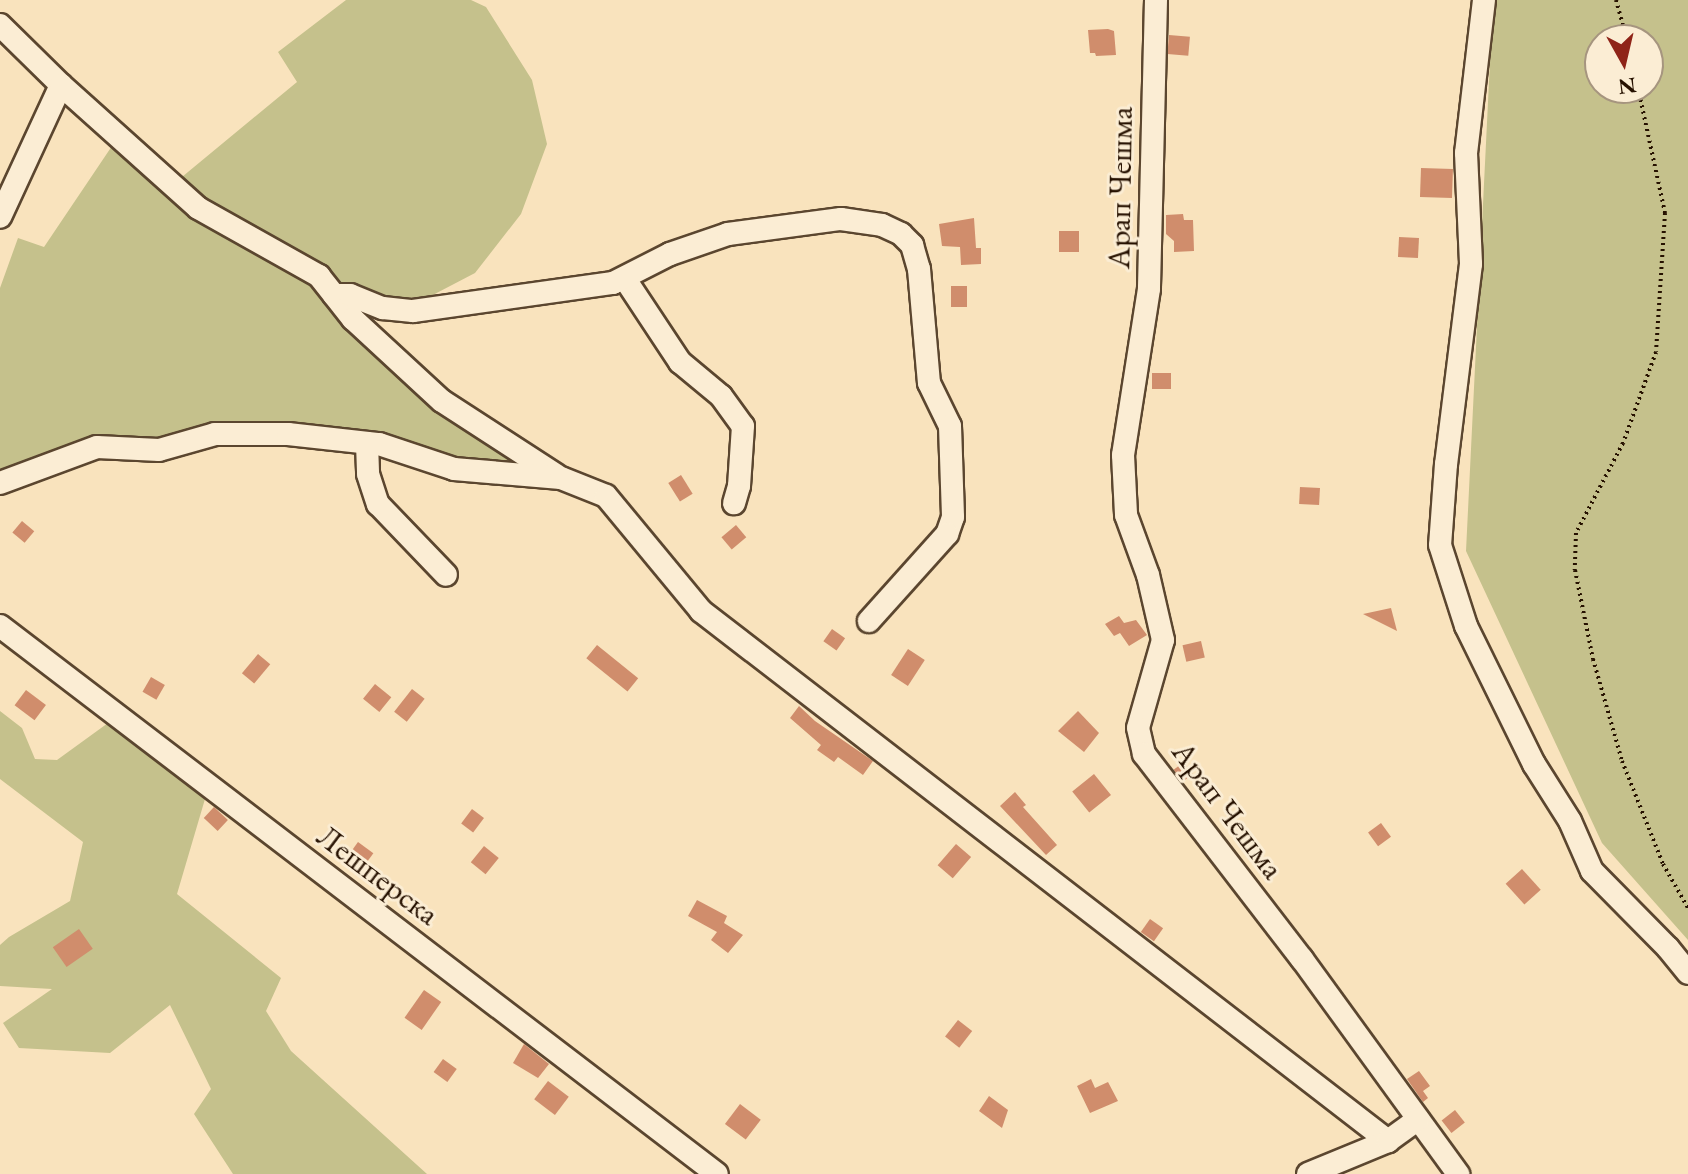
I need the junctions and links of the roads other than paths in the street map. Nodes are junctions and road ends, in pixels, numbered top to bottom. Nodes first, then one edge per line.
1 (1156, 0) edge
2 (1484, 0) edge
3 (0, 25) edge
4 (61, 85) junction
5 (0, 217) edge
6 (625, 279) junction
7 (334, 295) junction
8 (367, 443) junction
9 (561, 478) junction
10 (0, 483) edge
11 (734, 503) dead end
12 (446, 575) dead end
13 (869, 621) dead end
14 (0, 626) edge
15 (1688, 973) edge
16 (1418, 1119) junction
17 (1388, 1141) junction
18 (717, 1174) edge
19 (1308, 1174) edge
20 (1458, 1174) edge

1 - 16 street, Арап Чешма
2 - 15 street
3 - 4 street
4 - 5 street
4 - 7 street
6 - 7 street
6 - 11 street
6 - 13 street
7 - 9 street
8 - 9 street
8 - 10 street
8 - 12 street
9 - 17 street
14 - 18 street, Лешперска
16 - 17 street
16 - 20 street, Арап Чешма
17 - 19 street

